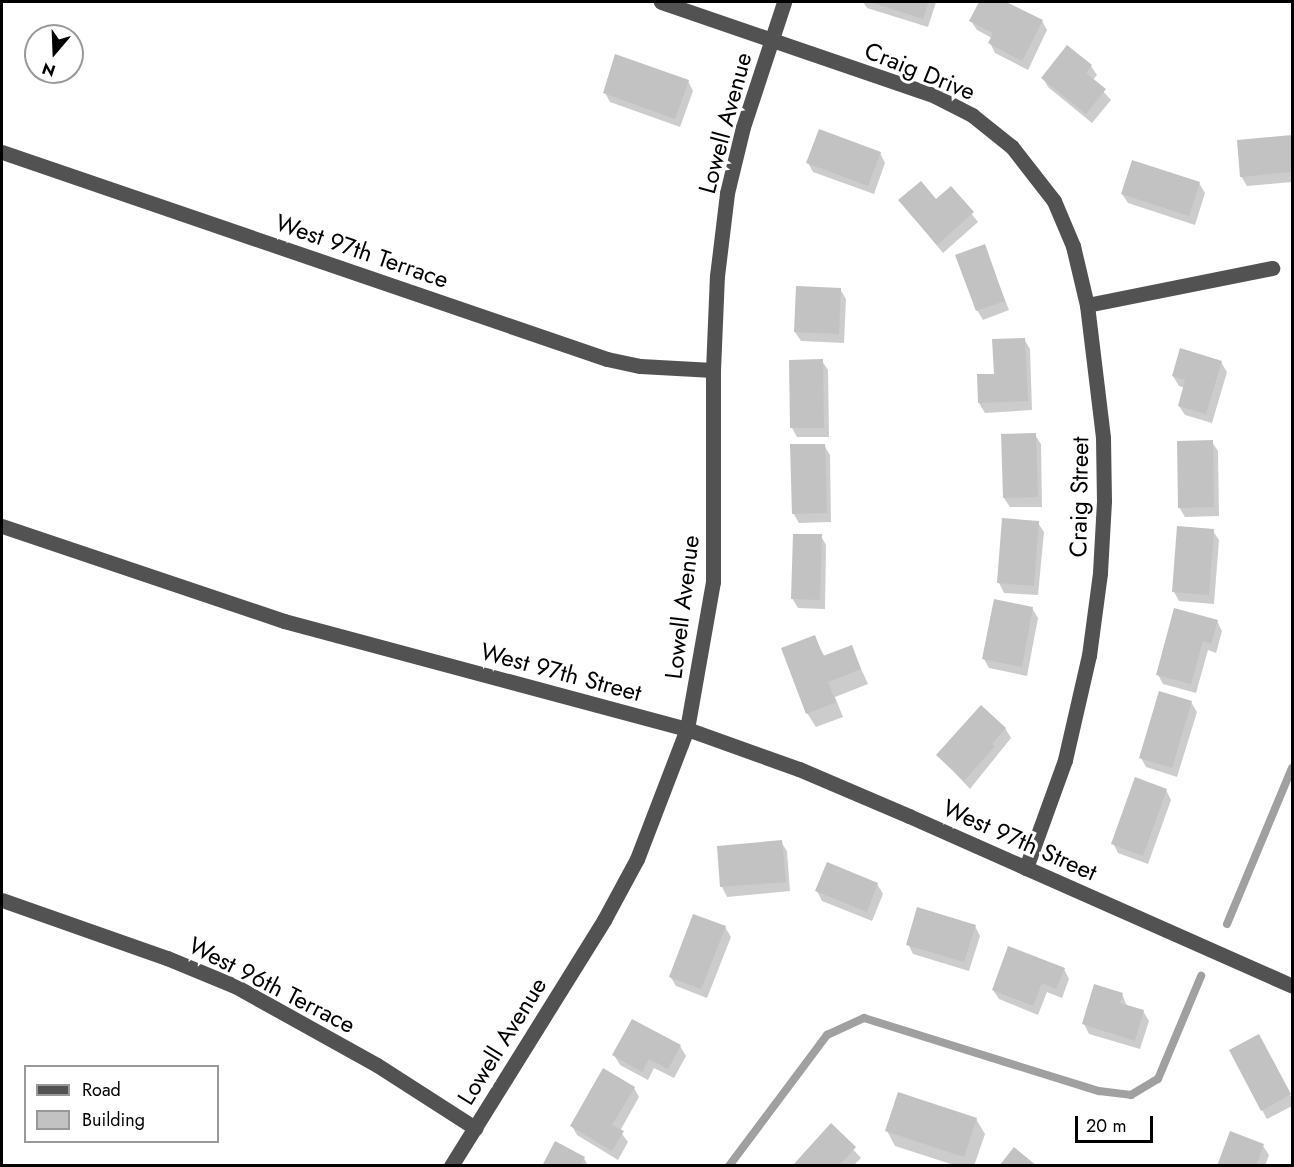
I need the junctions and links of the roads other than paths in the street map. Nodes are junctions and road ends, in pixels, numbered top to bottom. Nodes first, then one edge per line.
1 (661, 2) edge
2 (784, 2) edge
3 (771, 39) junction
4 (2, 152) edge
5 (1272, 268) dead end
6 (1087, 304) junction
7 (713, 370) junction
8 (2, 526) edge
9 (687, 729) junction
10 (1026, 868) junction
11 (2, 900) edge
12 (1293, 986) edge
13 (475, 1128) junction
14 (451, 1166) edge

1 - 3 street, Craig Drive
2 - 3 street, Lowell Avenue
3 - 6 street, Craig Drive
3 - 7 street, Lowell Avenue
4 - 7 street, West 97th Terrace
5 - 6 street
6 - 10 street, Craig Street
7 - 9 street, Lowell Avenue
8 - 9 street, West 97th Street
9 - 10 street, West 97th Street
9 - 13 street, Lowell Avenue
10 - 12 street, West 97th Street
11 - 13 street, West 96th Terrace
13 - 14 street, Lowell Avenue

